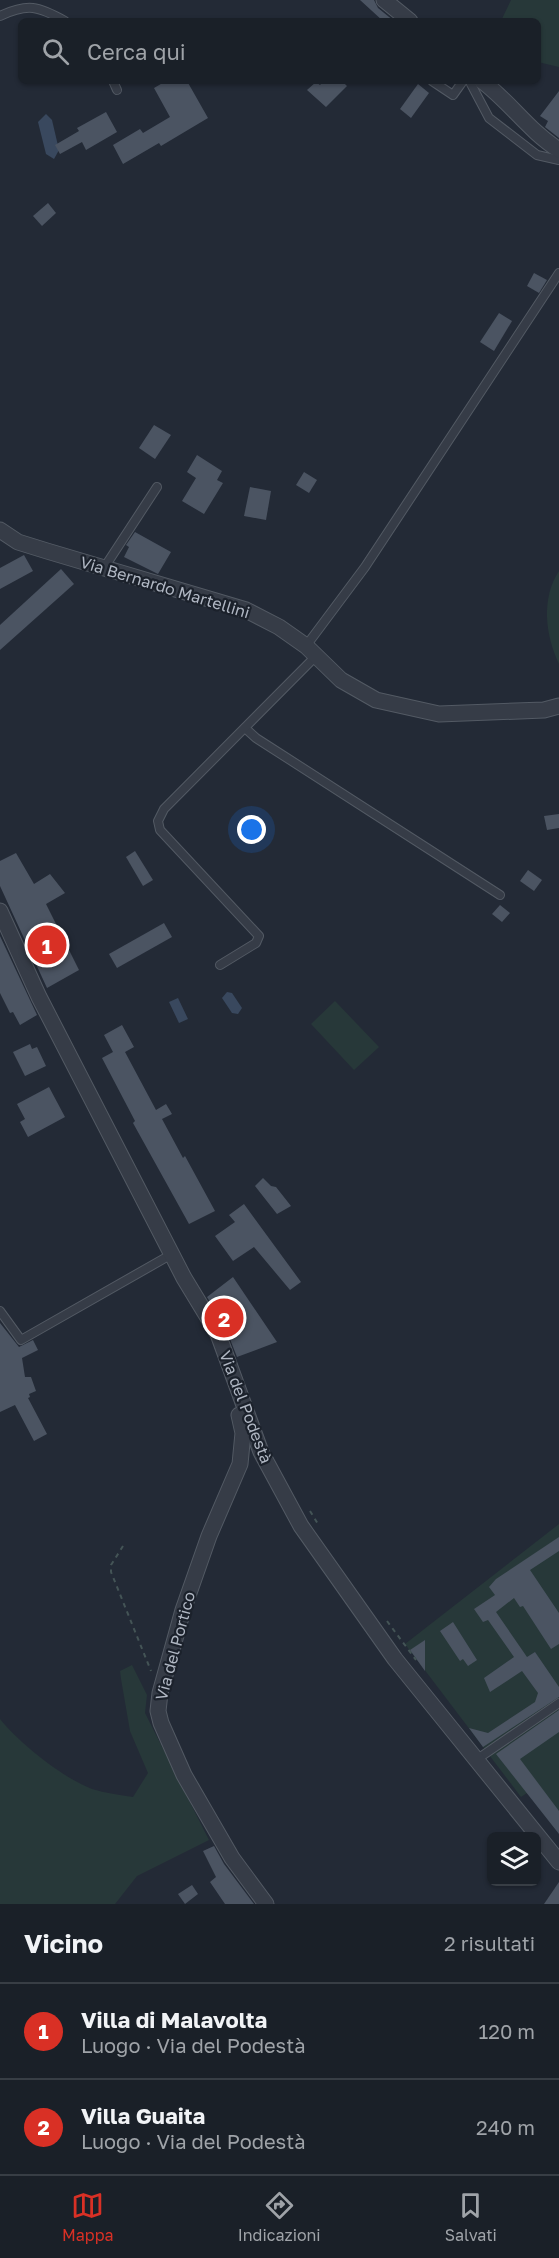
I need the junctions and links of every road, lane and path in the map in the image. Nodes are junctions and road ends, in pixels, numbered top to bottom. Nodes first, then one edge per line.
1 (384, 0) edge
2 (0, 16) edge
3 (60, 18) edge
4 (406, 18) edge
5 (114, 84) edge
6 (436, 84) edge
7 (461, 84) edge
8 (471, 84) edge
9 (486, 84) edge
10 (117, 90) dead end
11 (559, 150) edge
12 (559, 160) edge
13 (559, 273) edge
14 (157, 487) dead end
15 (0, 530) edge
16 (104, 568) junction
17 (311, 651) junction
18 (559, 706) edge
19 (245, 728) junction
20 (500, 895) dead end
21 (0, 911) edge
22 (220, 965) dead end
23 (172, 1254) junction
24 (0, 1311) edge
25 (232, 1369) junction
26 (306, 1504) dead end
27 (322, 1530) dead end
28 (123, 1546) dead end
29 (384, 1616) dead end
30 (416, 1660) dead end
31 (151, 1671) dead end
32 (559, 1703) edge
33 (476, 1760) junction
34 (559, 1862) edge
35 (267, 1904) edge

1 - 4 street
2 - 3 lane
5 - 10 lane
6 - 7 lane
8 - 12 lane
9 - 11 street
13 - 17 lane
14 - 16 lane
15 - 16 street, Via Bernardo Martellini
16 - 17 street, Via Bernardo Martellini
17 - 18 street, Via Bernardo Martellini
17 - 19 lane
19 - 20 lane
19 - 22 lane
21 - 23 street, Via del Podestà
23 - 24 lane
23 - 25 street, Via del Podestà
25 - 33 street, Via del Podestà
25 - 35 street, Via del Portico
26 - 27 path
28 - 31 path
29 - 30 path
32 - 33 lane
33 - 34 street, Via del Podestà

